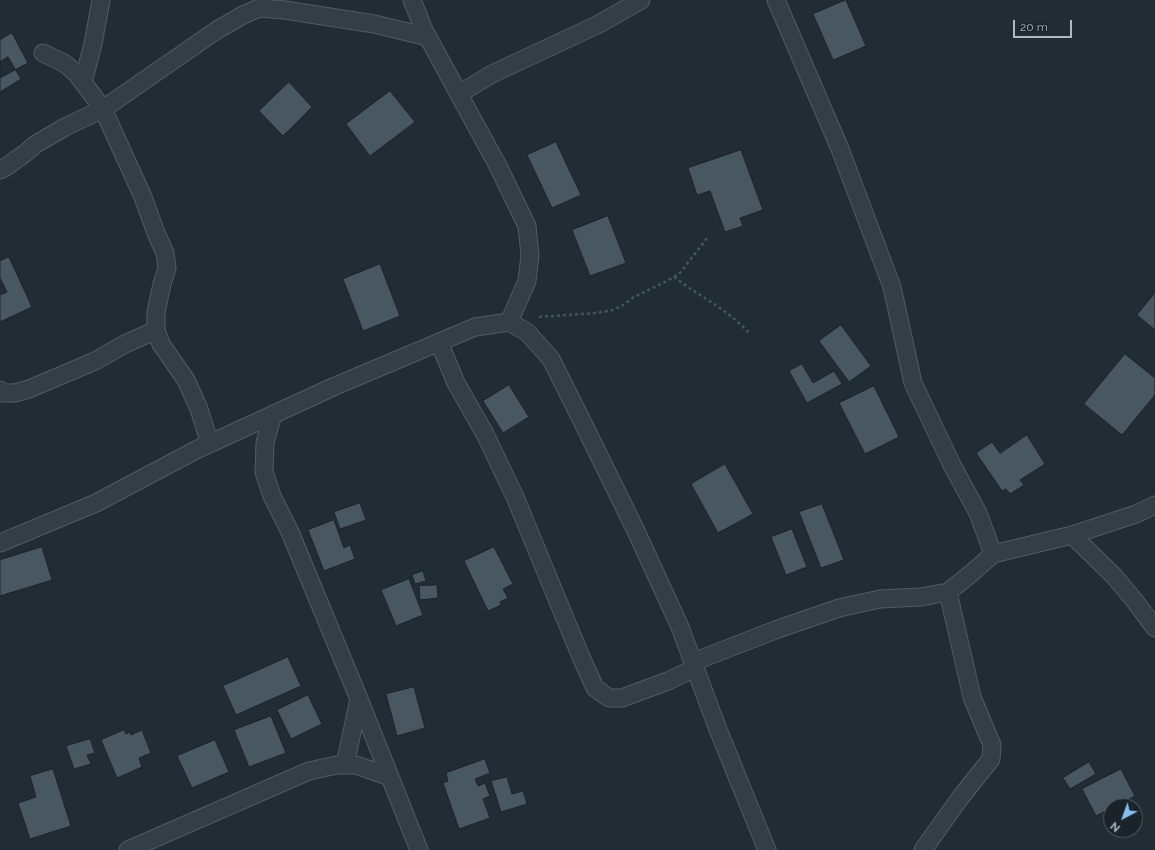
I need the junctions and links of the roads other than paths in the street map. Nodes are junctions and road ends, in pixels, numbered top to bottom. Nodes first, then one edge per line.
1 (101, 0) edge
2 (412, 0) edge
3 (641, 0) edge
4 (776, 0) edge
5 (428, 37) junction
6 (43, 53) dead end
7 (83, 82) junction
8 (459, 94) junction
9 (103, 109) junction
10 (0, 170) edge
11 (513, 324) junction
12 (156, 330) junction
13 (439, 342) junction
14 (0, 390) edge
15 (273, 414) junction
16 (210, 444) junction
17 (1155, 505) edge
18 (1072, 535) junction
19 (0, 543) edge
20 (992, 554) junction
21 (948, 592) junction
22 (1155, 628) edge
23 (694, 665) junction
24 (359, 699) junction
25 (344, 765) junction
26 (390, 777) junction
27 (128, 850) edge
28 (419, 850) edge
29 (767, 850) edge
30 (923, 850) edge

1 - 7 street
2 - 5 street
3 - 8 street
4 - 20 street
5 - 8 street
5 - 9 street
6 - 7 street
7 - 9 street
8 - 11 street
9 - 10 street
9 - 12 street
11 - 13 street
11 - 23 street
12 - 14 street
12 - 16 street
13 - 15 street
13 - 23 street
15 - 16 street
15 - 24 street
16 - 19 street
17 - 18 street
18 - 20 street
18 - 22 street
20 - 21 street
21 - 23 street
21 - 30 street
23 - 29 street
24 - 25 street
24 - 26 street
25 - 26 street
25 - 27 street
26 - 28 street

